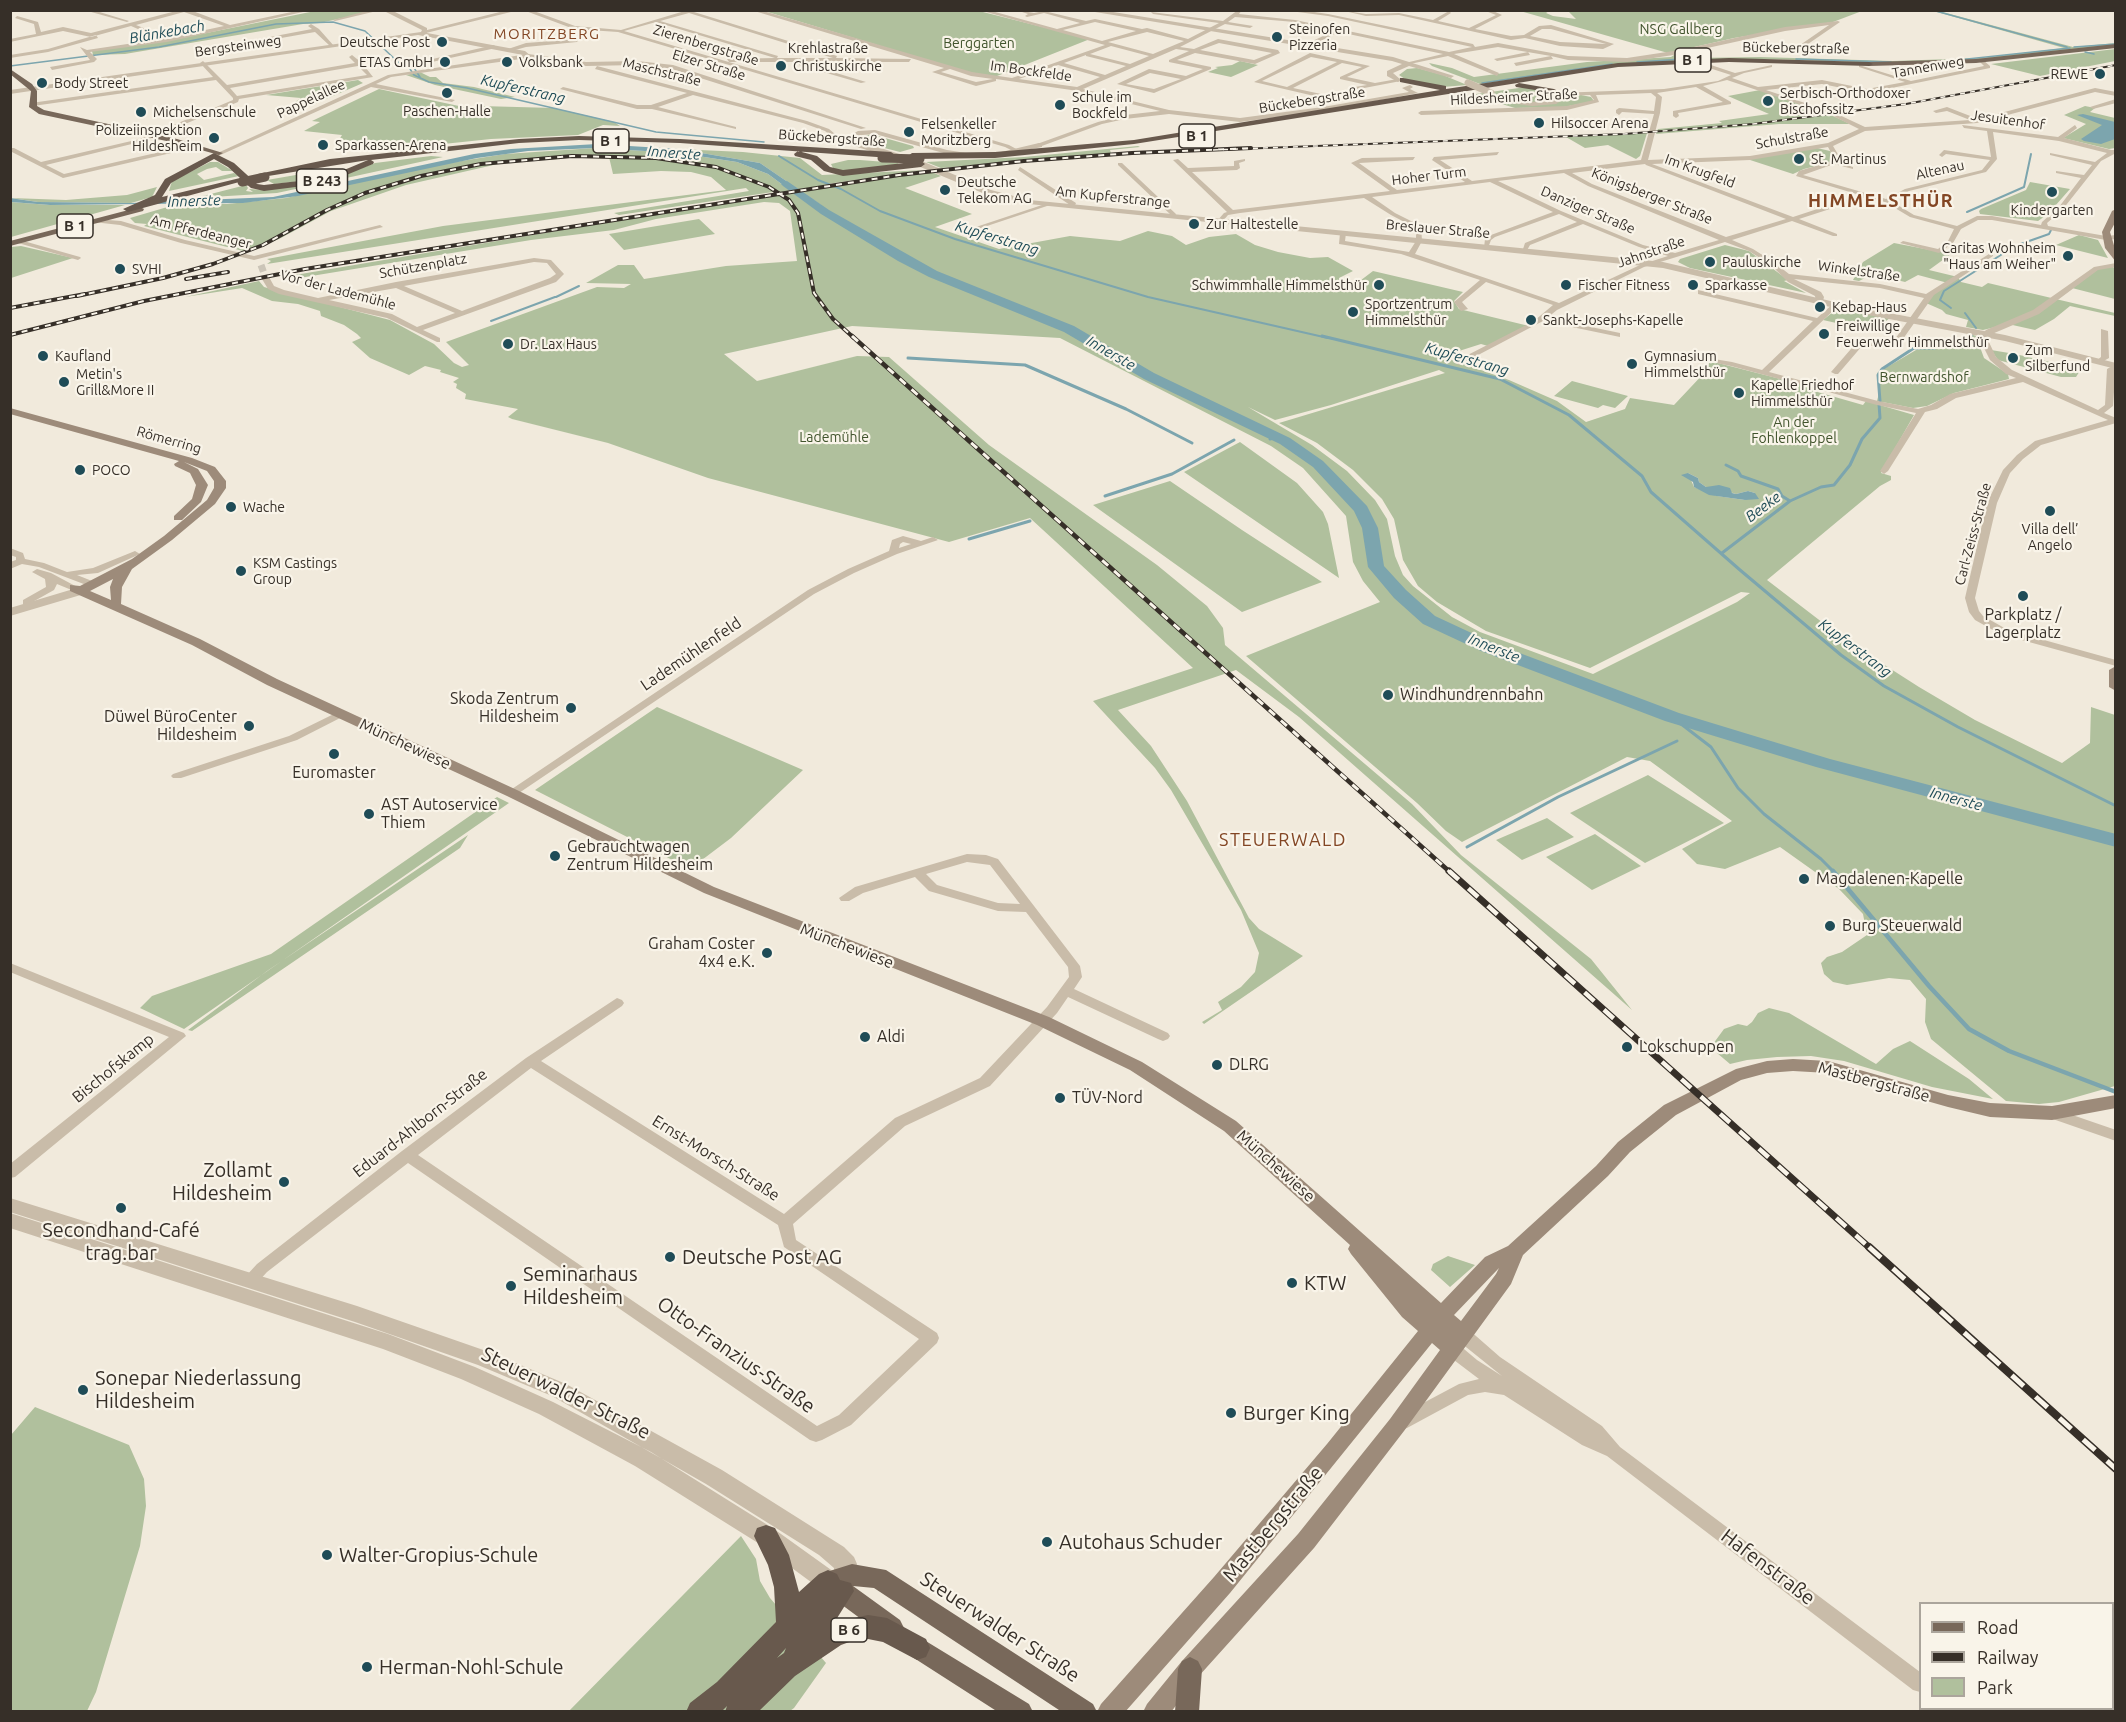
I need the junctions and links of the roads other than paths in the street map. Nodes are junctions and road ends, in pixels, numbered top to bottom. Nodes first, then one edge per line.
1 (87, 10) edge
2 (168, 10) edge
3 (276, 10) edge
4 (310, 10) edge
5 (379, 10) edge
6 (385, 10) edge
7 (517, 10) edge
8 (525, 10) edge
9 (753, 10) edge
10 (981, 10) edge
11 (1018, 10) edge
12 (1086, 10) edge
13 (1342, 10) edge
14 (1406, 10) edge
15 (1485, 10) edge
16 (186, 11) edge
17 (692, 11) edge
18 (1292, 11) edge
19 (1236, 12) edge
20 (1449, 12) edge
21 (293, 13) edge
22 (1153, 13) dead end
23 (1378, 13) edge
24 (1034, 14) junction
25 (1399, 14) junction
26 (1366, 15) junction
27 (17, 17) dead end
28 (1016, 19) junction
29 (334, 20) dead end
30 (1281, 20) junction
31 (1434, 21) junction
32 (658, 22) junction
33 (1356, 22) junction
34 (129, 23) junction
35 (1086, 23) junction
36 (1223, 23) junction
37 (309, 24) dead end
38 (1250, 26) dead end
39 (229, 27) junction
40 (1470, 29) junction
41 (317, 30) junction
42 (623, 30) dead end
43 (1058, 30) junction
44 (1338, 30) junction
45 (1142, 31) junction
46 (1210, 31) junction
47 (82, 32) junction
48 (424, 32) junction
49 (39, 34) junction
50 (91, 35) junction
51 (1525, 36) junction
52 (1511, 38) junction
53 (167, 39) junction
54 (577, 40) dead end
55 (10, 41) edge
56 (1189, 41) junction
57 (1103, 42) junction
58 (236, 44) dead end
59 (69, 45) junction
60 (332, 45) junction
61 (1112, 45) junction
62 (1498, 45) junction
63 (1306, 46) junction
64 (2115, 46) edge
65 (494, 47) junction
66 (1175, 47) junction
67 (1478, 47) junction
68 (508, 50) junction
69 (1194, 51) junction
70 (89, 53) junction
71 (1447, 53) junction
72 (1535, 53) junction
73 (1792, 53) dead end
74 (1088, 55) junction
75 (1366, 55) junction
76 (528, 56) junction
77 (1154, 56) junction
78 (10, 57) edge
79 (352, 57) dead end
80 (1559, 57) junction
81 (1383, 59) junction
82 (1497, 59) dead end
83 (682, 60) dead end
84 (693, 60) dead end
85 (715, 60) junction
86 (788, 60) junction
87 (840, 60) junction
88 (922, 60) junction
89 (1425, 60) junction
90 (1342, 61) junction
91 (1983, 62) dead end
92 (203, 63) junction
93 (418, 63) dead end
94 (626, 63) junction
95 (1057, 63) junction
96 (360, 64) junction
97 (589, 64) junction
98 (1411, 64) junction
99 (1516, 64) dead end
100 (1705, 65) dead end
101 (1865, 65) junction
102 (1130, 66) junction
103 (1770, 66) dead end
104 (51, 68) dead end
105 (949, 68) junction
106 (1395, 68) junction
107 (1429, 68) junction
108 (10, 71) edge
109 (1116, 72) junction
110 (1318, 73) junction
111 (1497, 74) dead end
112 (1326, 75) dead end
113 (1736, 75) junction
114 (1137, 76) junction
115 (1334, 76) dead end
116 (1451, 76) junction
117 (1558, 76) junction
118 (1105, 77) junction
119 (218, 78) junction
120 (1186, 78) junction
121 (1342, 78) junction
122 (13, 79) edge
123 (1001, 79) junction
124 (1728, 79) junction
125 (1010, 80) junction
126 (1400, 80) junction
127 (863, 82) dead end
128 (1912, 82) junction
129 (370, 85) junction
130 (1376, 85) junction
131 (1470, 85) junction
132 (1698, 86) junction
133 (227, 87) junction
134 (1410, 87) dead end
135 (563, 89) dead end
136 (1078, 89) junction
137 (1287, 89) junction
138 (1758, 89) junction
139 (1493, 90) junction
140 (10, 91) edge
141 (693, 92) junction
142 (1653, 92) junction
143 (1557, 93) junction
144 (1592, 93) junction
145 (27, 94) junction
146 (2115, 94) edge
147 (236, 98) junction
148 (1408, 98) junction
149 (452, 100) dead end
150 (2115, 101) edge
151 (33, 104) junction
152 (652, 106) junction
153 (2093, 107) dead end
154 (1936, 111) dead end
155 (1169, 112) junction
156 (1421, 113) dead end
157 (1619, 113) dead end
158 (1658, 113) junction
159 (1676, 116) dead end
160 (1977, 121) junction
161 (1953, 124) junction
162 (2076, 127) dead end
163 (734, 128) dead end
164 (1864, 129) junction
165 (862, 130) junction
166 (1990, 131) junction
167 (832, 134) dead end
168 (150, 137) junction
169 (2059, 139) junction
170 (1039, 145) junction
171 (1830, 145) junction
172 (186, 147) junction
173 (927, 147) junction
174 (196, 148) junction
175 (453, 148) junction
176 (1076, 148) junction
177 (12, 149) edge
178 (788, 151) junction
179 (1017, 151) junction
180 (2113, 151) edge
181 (1497, 153) dead end
182 (2052, 154) dead end
183 (217, 155) junction
184 (1942, 155) dead end
185 (883, 156) junction
186 (864, 157) junction
187 (389, 158) junction
188 (912, 158) junction
189 (1413, 158) dead end
190 (1994, 159) junction
191 (1176, 160) dead end
192 (1243, 160) dead end
193 (205, 162) junction
194 (1644, 162) junction
195 (1836, 163) junction
196 (40, 164) junction
197 (1120, 164) dead end
198 (2097, 164) junction
199 (244, 168) junction
200 (897, 168) junction
201 (1851, 168) dead end
202 (827, 169) junction
203 (1020, 169) dead end
204 (1186, 170) junction
205 (294, 171) junction
206 (1566, 171) junction
207 (2058, 172) dead end
208 (264, 175) junction
209 (2085, 177) junction
210 (240, 181) junction
211 (1492, 181) junction
212 (1471, 183) junction
213 (1396, 192) junction
214 (1366, 196) junction
215 (1865, 196) junction
216 (1887, 201) junction
217 (1047, 205) junction
218 (1072, 207) junction
219 (136, 208) junction
220 (2115, 211) edge
221 (1559, 212) junction
222 (1232, 213) junction
223 (1175, 217) junction
224 (1795, 220) junction
225 (95, 221) junction
226 (1216, 221) junction
227 (1583, 222) junction
228 (121, 223) junction
229 (2045, 226) junction
230 (380, 227) dead end
231 (1958, 228) junction
232 (961, 233) dead end
233 (1343, 233) junction
234 (1835, 235) dead end
235 (2111, 237) edge
236 (1419, 241) junction
237 (1729, 241) junction
238 (14, 242) edge
239 (1903, 243) dead end
240 (1486, 247) junction
241 (1524, 251) junction
242 (1411, 254) junction
243 (1991, 255) dead end
244 (1677, 257) junction
245 (78, 258) dead end
246 (254, 258) junction
247 (2115, 261) edge
248 (1653, 264) junction
249 (261, 265) tunnel mouth
250 (1786, 276) junction
251 (266, 279) tunnel mouth
252 (1485, 279) junction
253 (396, 284) junction
254 (1701, 292) dead end
255 (1928, 297) junction
256 (318, 300) junction
257 (1819, 301) junction
258 (1559, 305) junction
259 (1834, 305) junction
260 (1464, 309) dead end
261 (463, 314) junction
262 (1543, 319) junction
263 (1817, 320) junction
264 (1913, 320) junction
265 (417, 330) junction
266 (2104, 331) dead end
267 (1987, 334) junction
268 (1617, 335) dead end
269 (437, 340) dead end
270 (1696, 358) dead end
271 (2100, 362) junction
272 (1459, 363) dead end
273 (2115, 366) edge
274 (1835, 372) dead end
275 (1763, 373) junction
276 (2024, 380) junction
277 (10, 411) edge
278 (1922, 411) junction
279 (2098, 413) junction
280 (10, 419) edge
281 (2115, 421) edge
282 (1884, 471) dead end
283 (933, 540) dead end
284 (10, 551) edge
285 (136, 558) junction
286 (21, 561) junction
287 (11, 566) edge
288 (67, 572) junction
289 (48, 575) junction
290 (84, 587) junction
291 (26, 602) junction
292 (121, 605) junction
293 (10, 606) edge
294 (10, 612) edge
295 (2115, 663) edge
296 (2115, 670) edge
297 (2115, 687) edge
298 (340, 714) junction
299 (177, 776) dead end
300 (512, 793) junction
301 (917, 872) junction
302 (845, 898) dead end
303 (1030, 908) junction
304 (10, 967) edge
305 (1066, 991) junction
306 (617, 1003) dead end
307 (1042, 1021) junction
308 (1163, 1036) dead end
309 (531, 1061) junction
310 (2115, 1101) edge
311 (2052, 1113) junction
312 (2115, 1136) edge
313 (407, 1155) junction
314 (10, 1173) edge
315 (10, 1205) edge
316 (10, 1220) edge
317 (785, 1222) junction
318 (1515, 1251) junction
319 (245, 1287) junction
320 (1436, 1323) junction
321 (1457, 1341) junction
322 (1510, 1390) junction
323 (1397, 1425) junction
324 (1614, 1452) junction
325 (766, 1536) junction
326 (827, 1549) junction
327 (878, 1578) junction
328 (839, 1583) junction
329 (789, 1626) junction
330 (917, 1648) junction
331 (786, 1667) junction
332 (1190, 1669) junction
333 (1919, 1682) edge
334 (699, 1712) edge
335 (738, 1712) edge
336 (1021, 1712) edge
337 (1085, 1712) edge
338 (1109, 1712) edge
339 (1155, 1712) edge
340 (1187, 1712) edge

1 - 34 street
2 - 34 street
3 - 21 street
4 - 21 street
5 - 29 street
6 - 48 street
7 - 48 street
8 - 85 street, Zierenbergstraße
9 - 88 street, Im Bockfelde
10 - 28 street
11 - 24 street
12 - 46 street
13 - 26 street
14 - 25 street
15 - 40 street
16 - 34 street
16 - 39 street
17 - 32 street
17 - 87 street
18 - 30 street
18 - 33 street
19 - 30 street
19 - 36 street
20 - 31 street
21 - 39 street
22 - 36 street
23 - 25 street
23 - 26 street
24 - 28 street
24 - 35 street
25 - 31 street
26 - 33 street
27 - 49 street
28 - 43 street
30 - 44 street
31 - 40 street
32 - 42 street
32 - 86 street
33 - 44 street
33 - 67 street
34 - 47 street
34 - 50 street
34 - 53 street
35 - 43 street
35 - 45 street
36 - 38 street
36 - 46 street
37 - 41 street
39 - 53 street
40 - 52 street
41 - 58 street
41 - 60 street
43 - 57 street
44 - 63 street
44 - 71 street
45 - 56 street
45 - 57 street
46 - 56 street
46 - 63 street
47 - 49 street
47 - 50 street
48 - 60 street, Bergsteinweg
48 - 65 street, Elzer Straße
49 - 55 street
50 - 59 street
51 - 51 street
51 - 52 street
52 - 62 street
53 - 70 street
54 - 68 street
56 - 66 street
57 - 61 street
59 - 70 street
59 - 78 street
60 - 92 street, Bergsteinweg
61 - 74 street
61 - 77 street
62 - 67 street
62 - 72 street
63 - 75 street
64 - 101 main road, B 1
65 - 68 street, Elzer Straße
65 - 93 street
66 - 69 street
66 - 77 street
67 - 71 street
68 - 76 street, Elzer Straße
69 - 69 street
69 - 120 street
70 - 104 street
71 - 89 street
71 - 111 street
72 - 80 street
72 - 82 street
73 - 80 street
74 - 95 street
74 - 102 street
75 - 81 street
75 - 98 street
76 - 97 street, Elzer Straße
76 - 129 street, Pappelallee
77 - 102 street
79 - 96 street
80 - 99 street
81 - 98 street
81 - 106 street
83 - 94 street
84 - 85 street, Krehlastraße
85 - 86 street, Krehlastraße
85 - 179 street, Zierenbergstraße
86 - 87 street, Krehlastraße
86 - 127 street
87 - 88 street, Krehlastraße
88 - 105 street, Im Bockfelde
89 - 98 street
89 - 107 street
90 - 110 street
90 - 121 street
90 - 137 street
91 - 128 street, Tannenweg
92 - 119 street
92 - 145 street, Bergsteinweg
94 - 97 street, Elzer Straße
94 - 165 street, Elzer Straße
95 - 118 street
95 - 125 street
96 - 133 street
96 - 147 street
97 - 141 street, Maschstraße
98 - 106 street
98 - 107 street
98 - 116 street
98 - 126 street
100 - 113 street
101 - 117 highway, Bückebergstraße / B 1
101 - 128 street
101 - 131 highway, Bückebergstraße / B 1
102 - 109 street
103 - 113 street, Hildesheimer Straße
105 - 123 street, Im Bockfelde
105 - 123 street
106 - 126 street
107 - 116 street
108 - 145 main road, B 243
109 - 114 street
109 - 118 street
110 - 112 street
110 - 137 street
113 - 124 street, Hildesheimer Straße
114 - 120 street
114 - 120 street
115 - 121 street
116 - 131 street
117 - 139 highway, Bückebergstraße / B 1
117 - 143 highway
118 - 136 street
119 - 133 street
119 - 151 street
121 - 130 street
122 - 140 street
122 - 145 main road, B 243
123 - 125 street, Im Bockfelde
124 - 132 street, Hildesheimer Straße
124 - 138 street
125 - 136 street, Im Bockfelde
126 - 130 street
126 - 131 highway
126 - 148 highway
128 - 138 street, Tannenweg
129 - 149 street
129 - 183 street, Pappelallee
130 - 137 street
131 - 139 street, bridge
131 - 148 highway, Bückebergstraße / B 1
132 - 142 street, Hildesheimer Straße
132 - 159 street
133 - 147 street
134 - 155 street, Elzer Straße
135 - 152 street
136 - 155 street, Im Bockfelde
138 - 164 street
139 - 143 highway
139 - 143 street
139 - 188 highway, Bückebergstraße / B 1
140 - 145 street, Bergsteinweg
141 - 152 street
141 - 167 street, Maschstraße
142 - 144 street, Hildesheimer Straße
142 - 158 street, Im Krugfeld
143 - 144 street, Hildesheimer Straße
144 - 156 street, Hildesheimer Straße
145 - 151 main road
145 - 168 main road, B 243
146 - 160 street, Schulstraße
147 - 168 street
148 - 176 highway, Bückebergstraße / B 1
150 - 153 street
151 - 168 main road, B 243
152 - 163 street
154 - 160 street
155 - 170 street, Elzer Straße
157 - 158 street
158 - 194 street, Im Krugfeld
160 - 161 street, Schulstraße
161 - 164 street, Schulstraße
161 - 166 street, Jesuitenhof
162 - 169 street, Jesuitenhof
164 - 171 street, Schulstraße
165 - 173 street, Elzer Straße
165 - 188 street, Am Kupferstrange
166 - 169 street, Jesuitenhof
166 - 190 street
168 - 172 main road, B 243
168 - 174 main road, B 243
168 - 196 street
169 - 180 street, Jesuitenhof
170 - 176 highway
170 - 179 street, Elzer Straße
171 - 194 street, Schulstraße
171 - 195 street
172 - 174 main road, B 243
172 - 196 street
173 - 179 street, Elzer Straße
173 - 188 highway
174 - 183 main road, B 243
174 - 193 highway
175 - 185 highway, Bückebergstraße / B 1
175 - 199 highway, B 243
175 - 208 highway, Bückebergstraße / B 1
176 - 188 highway, Bückebergstraße / B 1
177 - 196 street
178 - 186 highway, Bückebergstraße / B 1
178 - 187 highway, Bückebergstraße / B 1
178 - 202 highway
180 - 198 street
181 - 212 street
182 - 198 street
183 - 187 highway, B 243
183 - 193 highway
183 - 199 highway, B 243
184 - 190 street, Altenau
185 - 186 highway, Bückebergstraße / B 1
185 - 188 highway, Bückebergstraße / B 1, bridge
185 - 188 highway, bridge
186 - 202 highway
187 - 205 highway, Bückebergstraße / B 1
188 - 200 highway
188 - 200 highway
188 - 217 street, Am Kupferstrange
189 - 213 street
190 - 216 street, Altenau
191 - 204 street
192 - 204 street
193 - 219 highway
194 - 206 street, Hoher Turm
194 - 224 street, Im Krugfeld
195 - 201 street
195 - 215 street
197 - 223 street
198 - 209 street
199 - 205 highway
200 - 202 highway
203 - 218 street
204 - 222 street
205 - 208 highway, Bückebergstraße / B 1
206 - 211 street, Hoher Turm
206 - 237 street, Königsberger Straße
207 - 209 street
208 - 210 highway, B 1, bridge
209 - 229 street
210 - 219 highway, B 1
210 - 219 highway, B 1
211 - 212 street, Hoher Turm
211 - 221 street, Danziger Straße
212 - 213 street, Hoher Turm
213 - 214 street, Hoher Turm
214 - 222 street, Hoher Turm
214 - 236 street
215 - 216 street
215 - 224 street, Jahnstraße
216 - 231 street
217 - 218 street, Am Kupferstrange
217 - 232 street, Am Kupferstrange
218 - 223 street, Am Kupferstrange
219 - 225 main road, B 1
219 - 228 street, Am Pferdeanger
219 - 238 main road, B 1
220 - 235 main road
221 - 227 street, Danziger Straße
221 - 240 street
222 - 226 street, Hoher Turm
223 - 226 street, Am Kupferstrange
224 - 234 street, Im Krugfeld
224 - 237 street, Jahnstraße
225 - 228 street, Am Pferdeanger
225 - 238 main road, B 1
226 - 233 street, Breslauer Straße
227 - 241 street
227 - 244 street, Danziger Straße
228 - 246 street, Am Pferdeanger
229 - 231 street
229 - 235 street
230 - 246 street, Am Pferdeanger
231 - 239 street
233 - 236 street, Breslauer Straße
233 - 242 street
235 - 247 main road
236 - 240 street, Breslauer Straße
236 - 242 street
237 - 244 street, Jahnstraße
237 - 250 street, Winkelstraße
238 - 245 street
240 - 241 street, Breslauer Straße
241 - 248 street, Breslauer Straße
242 - 252 street
243 - 255 street
244 - 248 street, Jahnstraße
246 - 249 street, Vor der Lademühle
247 - 267 street
248 - 257 street, Breslauer Straße
248 - 258 street, Jahnstraße
250 - 255 street, Winkelstraße
250 - 257 street, Winkelstraße
251 - 256 street, Vor der Lademühle
252 - 258 street
252 - 260 street
253 - 256 street, Schützenplatz
253 - 261 street
253 - 261 street, Schützenplatz
254 - 263 street
255 - 264 street
256 - 265 street, Vor der Lademühle
257 - 259 street, Breslauer Straße
258 - 262 street, Jahnstraße
259 - 263 street
259 - 264 street
261 - 265 street
262 - 268 street
262 - 272 street, Jahnstraße
263 - 275 street
264 - 267 street
264 - 274 street
265 - 269 street, Vor der Lademühle
266 - 271 street
267 - 271 street
267 - 276 street
270 - 275 street
271 - 273 street
273 - 279 street
275 - 278 street
276 - 278 street
276 - 279 street
277 - 285 main road, Römerring
278 - 282 street
279 - 281 street
280 - 285 main road, Römerring
281 - 295 street, Carl-Zeiss-Straße
283 - 300 street, Lademühlenfeld
284 - 286 street
285 - 288 street
285 - 290 main road, Römerring
285 - 292 main road
286 - 287 street
286 - 288 street
287 - 289 street
288 - 290 street
289 - 290 street
289 - 291 street
290 - 291 street
290 - 292 main road, Münchewiese
290 - 294 street
291 - 293 street
292 - 298 main road, Münchewiese
296 - 297 main road
298 - 299 street, Münchewiese
298 - 300 main road, Münchewiese
300 - 307 main road, Münchewiese
301 - 302 street
301 - 303 street
301 - 303 street
303 - 305 street
304 - 314 street, Bischofskamp
305 - 307 street, Ernst-Morsch-Straße
305 - 308 street
306 - 309 street, Eduard-Ahlborn-Straße
307 - 317 street, Ernst-Morsch-Straße
307 - 320 main road, Münchewiese
309 - 313 street, Eduard-Ahlborn-Straße
309 - 317 street, Ernst-Morsch-Straße
310 - 311 main road, Mastbergstraße
311 - 312 street
311 - 318 main road, Mastbergstraße
313 - 317 street, Otto-Franzius-Straße
313 - 319 street, Eduard-Ahlborn-Straße
315 - 319 street, Steuerwalder Straße
316 - 319 street, Steuerwalder Straße
318 - 320 main road, Mastbergstraße
318 - 321 main road, Mastbergstraße
319 - 325 street, Steuerwalder Straße
319 - 326 street, Steuerwalder Straße
320 - 321 main road
320 - 338 main road, Mastbergstraße
321 - 322 street, Hafenstraße
321 - 323 main road, Mastbergstraße
321 - 324 street, Hafenstraße
322 - 323 street, Hafenstraße
322 - 324 street, Hafenstraße
323 - 332 main road, Mastbergstraße
324 - 333 street, Hafenstraße
325 - 328 street, Steuerwalder Straße
325 - 329 highway
326 - 327 street, Steuerwalder Straße
326 - 328 street, Steuerwalder Straße
327 - 328 main road
327 - 337 main road, Steuerwalder Straße
328 - 329 highway
328 - 330 main road, Steuerwalder Straße
328 - 331 highway
329 - 334 highway
330 - 331 highway, B 6
330 - 336 main road, Steuerwalder Straße / B 6
331 - 335 highway, B 6
332 - 339 main road, Mastbergstraße
332 - 340 main road

